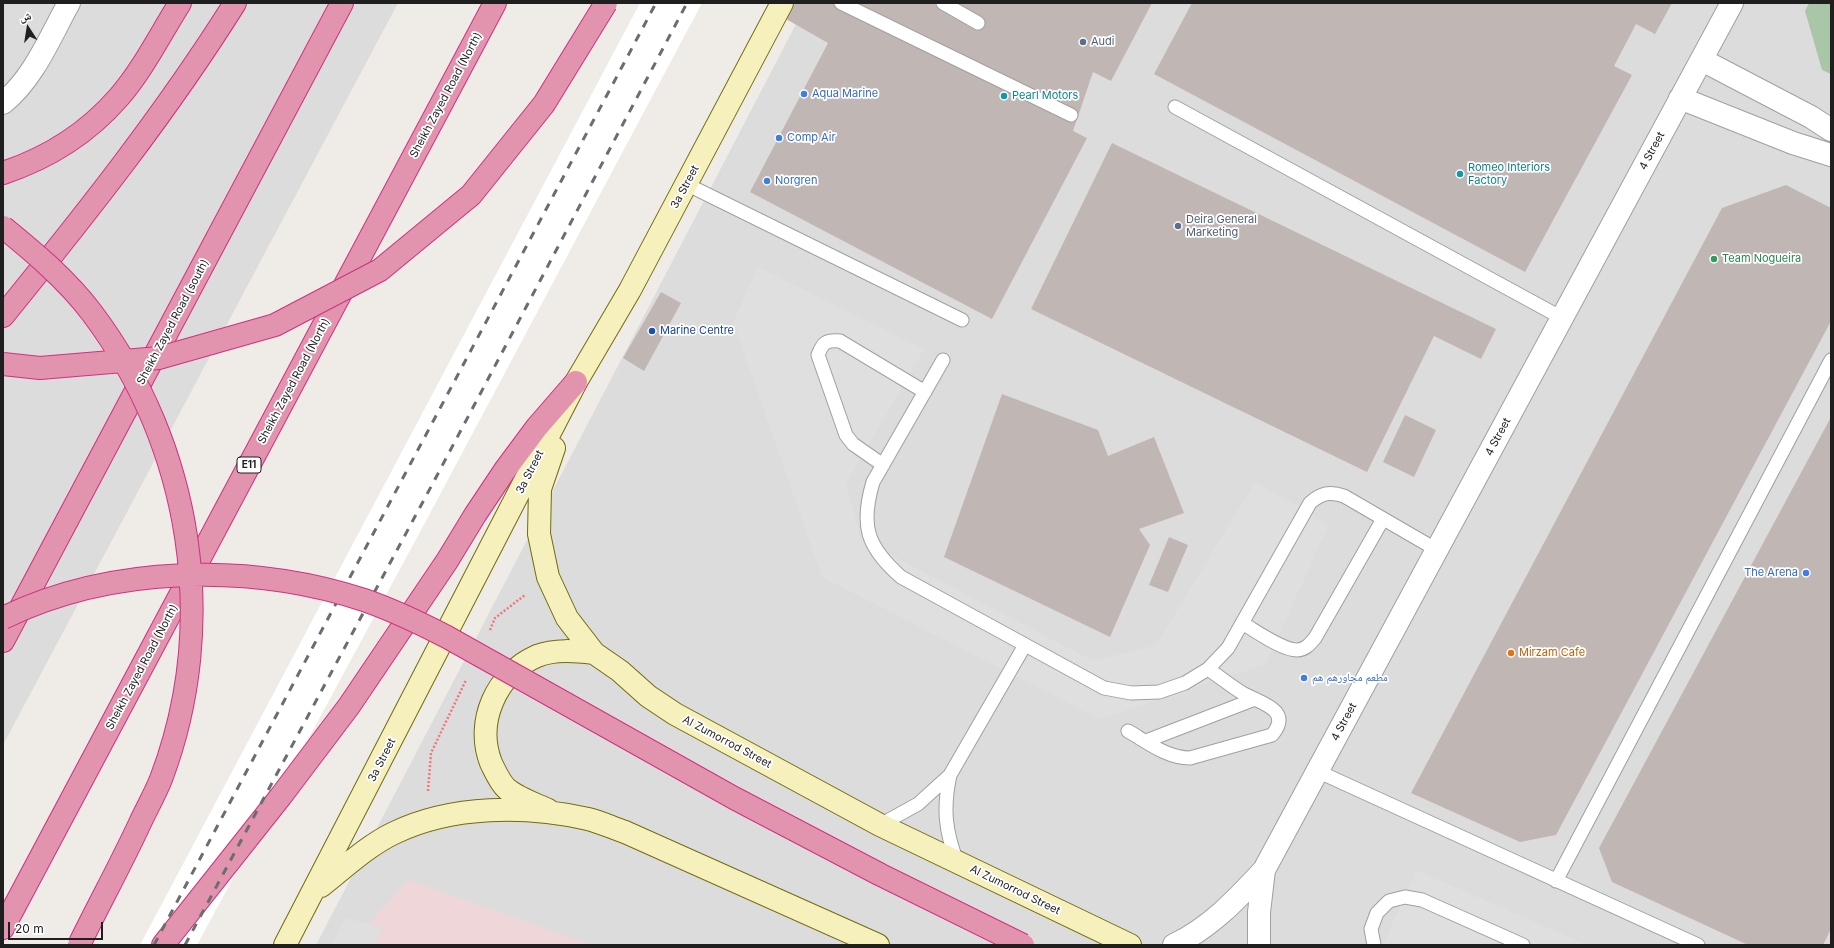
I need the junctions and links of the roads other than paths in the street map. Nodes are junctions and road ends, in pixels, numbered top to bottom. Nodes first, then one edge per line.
1 (69, 3) edge
2 (180, 3) edge
3 (235, 3) edge
4 (342, 3) edge
5 (494, 3) edge
6 (606, 3) edge
7 (782, 3) edge
8 (841, 3) edge
9 (943, 3) edge
10 (1732, 3) edge
11 (978, 23) dead end
12 (1702, 60) junction
13 (1680, 98) junction
14 (3, 103) edge
15 (1175, 107) dead end
16 (1071, 115) dead end
17 (1831, 130) edge
18 (1831, 154) edge
19 (3, 173) edge
20 (686, 184) junction
21 (3, 226) edge
22 (3, 316) edge
23 (1562, 318) junction
24 (962, 320) dead end
25 (943, 360) dead end
26 (1831, 360) edge
27 (3, 364) edge
28 (576, 382) junction
29 (925, 392) junction
30 (882, 466) junction
31 (1383, 519) junction
32 (1437, 550) junction
33 (3, 618) edge
34 (1242, 623) junction
35 (3, 641) edge
36 (1025, 645) junction
37 (594, 653) junction
38 (1208, 669) junction
39 (1256, 699) junction
40 (1128, 732) dead end
41 (1146, 741) junction
42 (1317, 771) junction
43 (950, 775) junction
44 (552, 812) junction
45 (880, 824) junction
46 (957, 862) junction
47 (1264, 870) junction
48 (1556, 881) junction
49 (315, 891) junction
50 (3, 928) edge
51 (79, 945) edge
52 (163, 945) edge
53 (285, 945) edge
54 (878, 945) edge
55 (1023, 945) edge
56 (1130, 945) edge
57 (1174, 945) edge
58 (1259, 945) edge
59 (1374, 945) edge
60 (1523, 945) edge
61 (1698, 945) edge

1 - 14 street
2 - 19 highway
3 - 22 highway
4 - 35 highway, Sheikh Zayed Road (south)
5 - 50 highway, Sheikh Zayed Road (North) / E11
6 - 27 highway, bridge
7 - 20 street, 3a Street
8 - 16 lane
9 - 11 lane
10 - 12 street, 4 Street
12 - 13 street, 4 Street
12 - 17 street
13 - 18 street
13 - 23 street, 4 Street
15 - 23 lane
20 - 24 lane
20 - 28 street, 3a Street
21 - 51 highway, bridge
23 - 32 street, 4 Street
25 - 29 lane
26 - 48 lane
28 - 37 street, Al Zumorrod Street
28 - 49 street, 3a Street
28 - 52 highway
29 - 30 lane
29 - 30 lane
30 - 36 lane
31 - 32 lane
31 - 34 lane
31 - 34 lane
32 - 42 street, 4 Street
33 - 55 highway, bridge
34 - 38 lane
36 - 38 lane
36 - 43 lane
37 - 44 street
37 - 45 street, Al Zumorrod Street
38 - 39 lane
39 - 41 lane
39 - 41 lane
40 - 41 lane
42 - 47 street, 4 Street
42 - 48 lane
43 - 45 lane
43 - 46 lane
44 - 49 street
44 - 54 street
45 - 46 street, Al Zumorrod Street
46 - 56 street, Al Zumorrod Street
47 - 57 street, 4 Street
47 - 58 street, 4 Street
48 - 61 lane
49 - 53 street, 3a Street
59 - 60 lane

